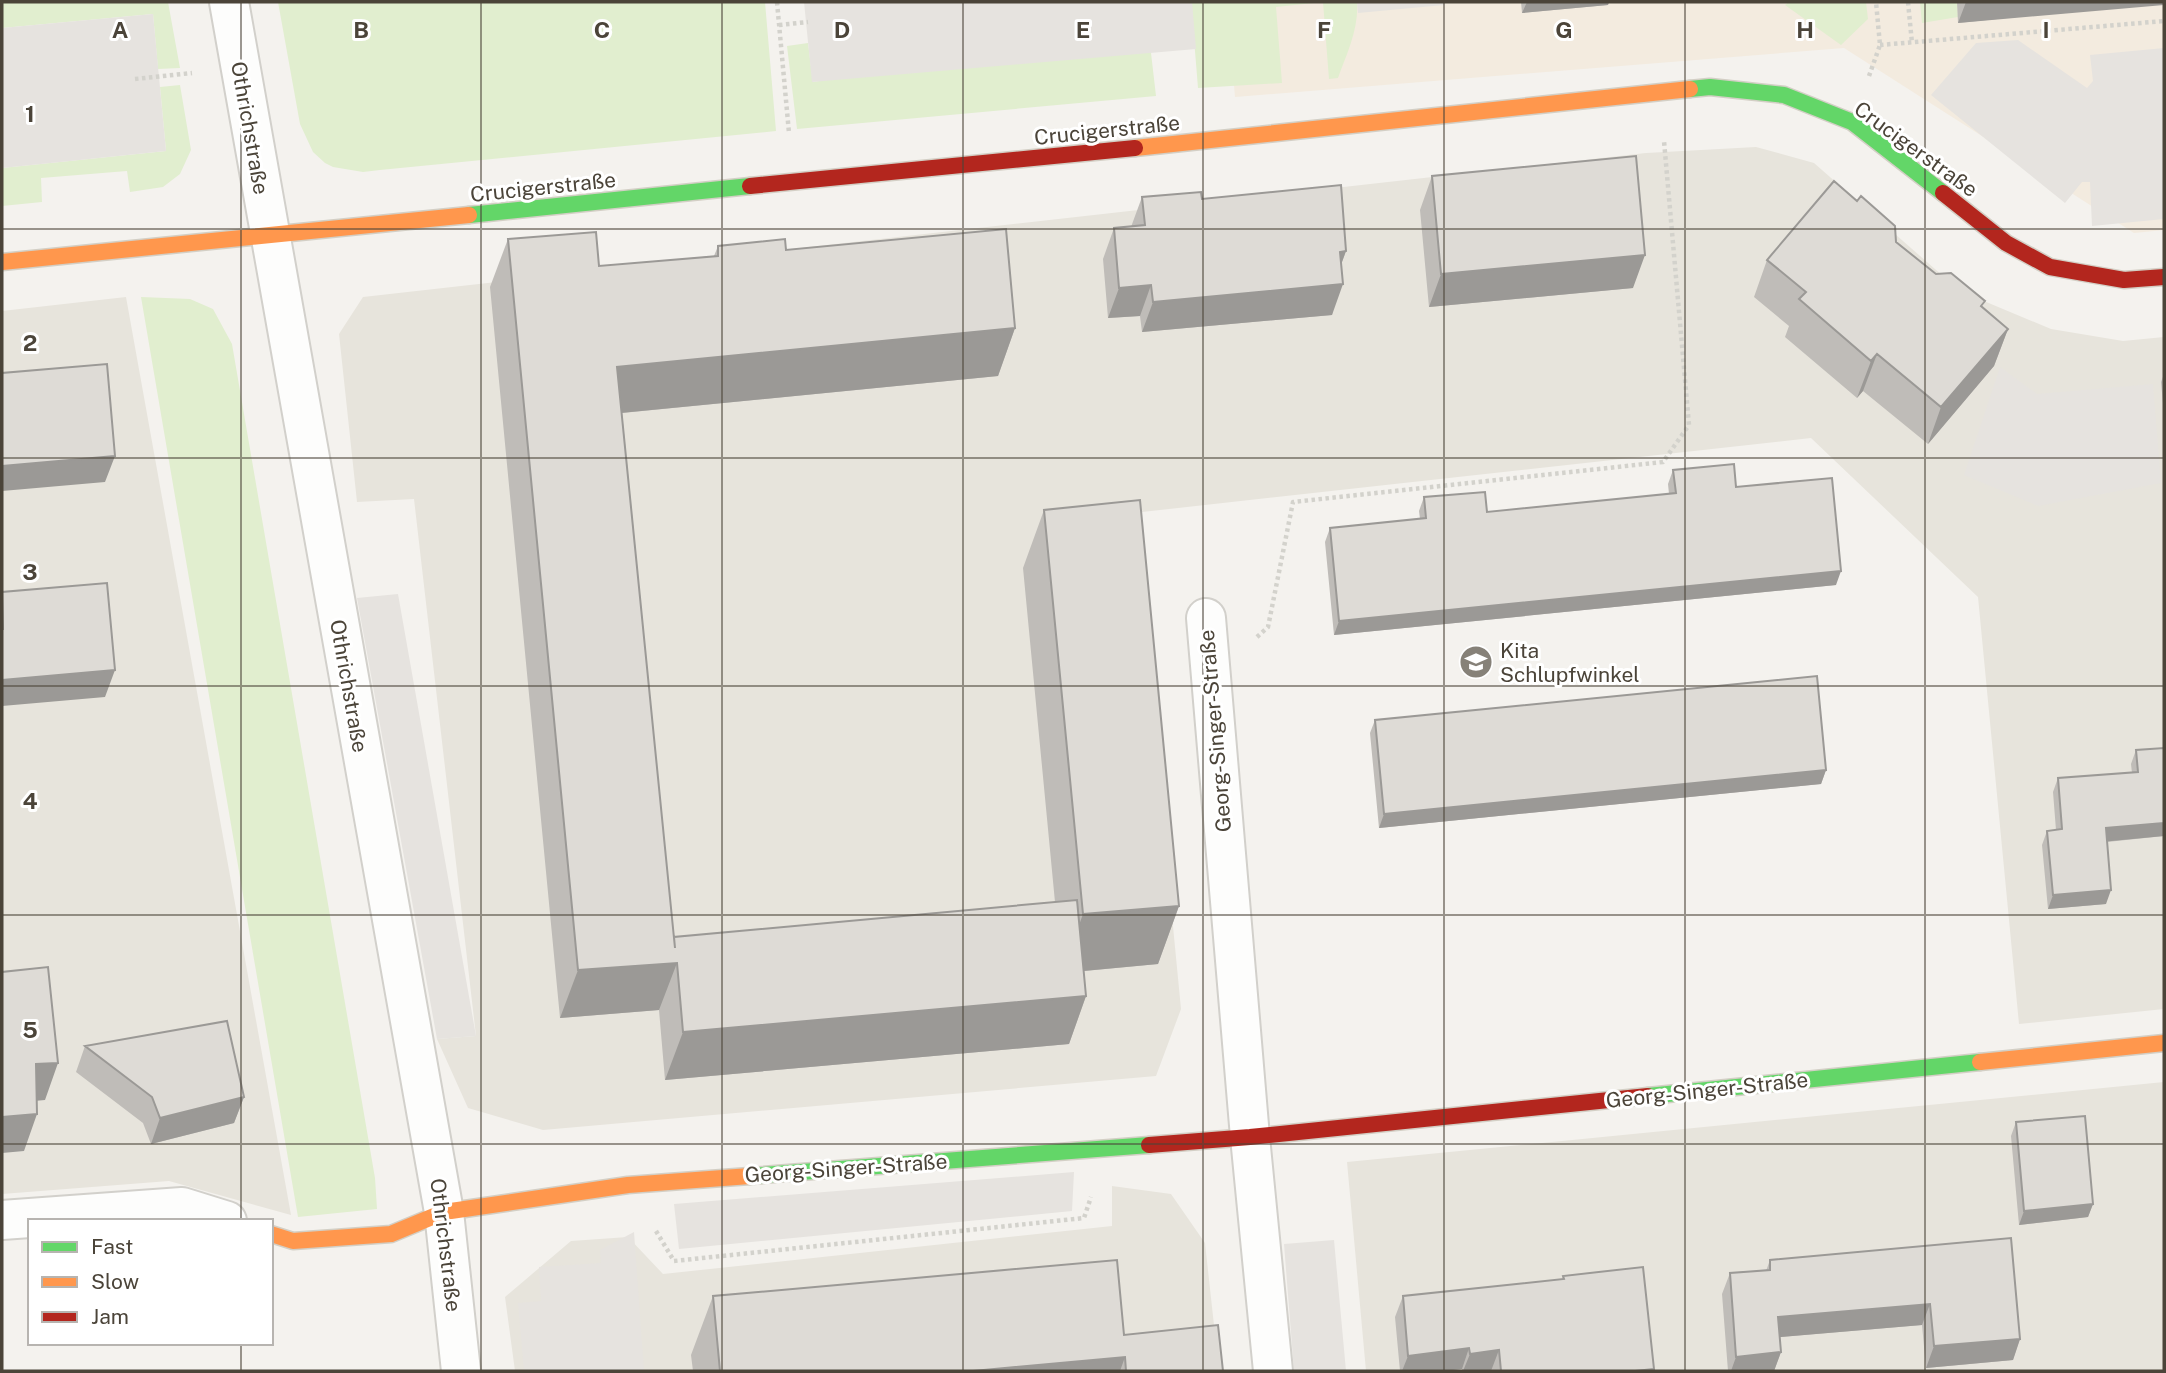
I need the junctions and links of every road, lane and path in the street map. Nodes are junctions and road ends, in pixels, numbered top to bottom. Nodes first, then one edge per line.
1 (229, 2) edge
2 (777, 2) edge
3 (1876, 2) edge
4 (1908, 2) edge
5 (2164, 21) edge
6 (808, 22) dead end
7 (779, 25) junction
8 (1912, 43) junction
9 (1880, 45) junction
10 (192, 74) dead end
11 (135, 79) dead end
12 (1852, 122) junction
13 (1664, 136) dead end
14 (790, 146) dead end
15 (269, 236) junction
16 (2, 262) edge
17 (2164, 277) edge
18 (1206, 618) dead end
19 (1211, 680) junction
20 (2164, 1043) edge
21 (1250, 1137) junction
22 (1106, 1148) junction
23 (628, 1185) junction
24 (444, 1212) junction
25 (221, 1219) edge
26 (2, 1220) edge
27 (273, 1235) edge
28 (461, 1371) edge
29 (1273, 1371) edge

1 - 15 street, Othrichstraße
2 - 7 path
3 - 9 path
4 - 8 path
5 - 8 path
6 - 7 path
7 - 14 path
8 - 9 path
9 - 12 path
10 - 11 path
12 - 15 street, Crucigerstraße
12 - 17 street, Crucigerstraße
13 - 19 path
15 - 16 street, Crucigerstraße
15 - 24 street, Othrichstraße
18 - 19 street, Georg-Singer-Straße
19 - 21 street, Georg-Singer-Straße
20 - 21 street, Georg-Singer-Straße
21 - 22 street, Georg-Singer-Straße
21 - 29 street, Georg-Singer-Straße
22 - 23 street, Georg-Singer-Straße
22 - 23 path
23 - 24 street, Georg-Singer-Straße
24 - 27 street, Georg-Singer-Straße
24 - 28 street, Othrichstraße
25 - 26 street

